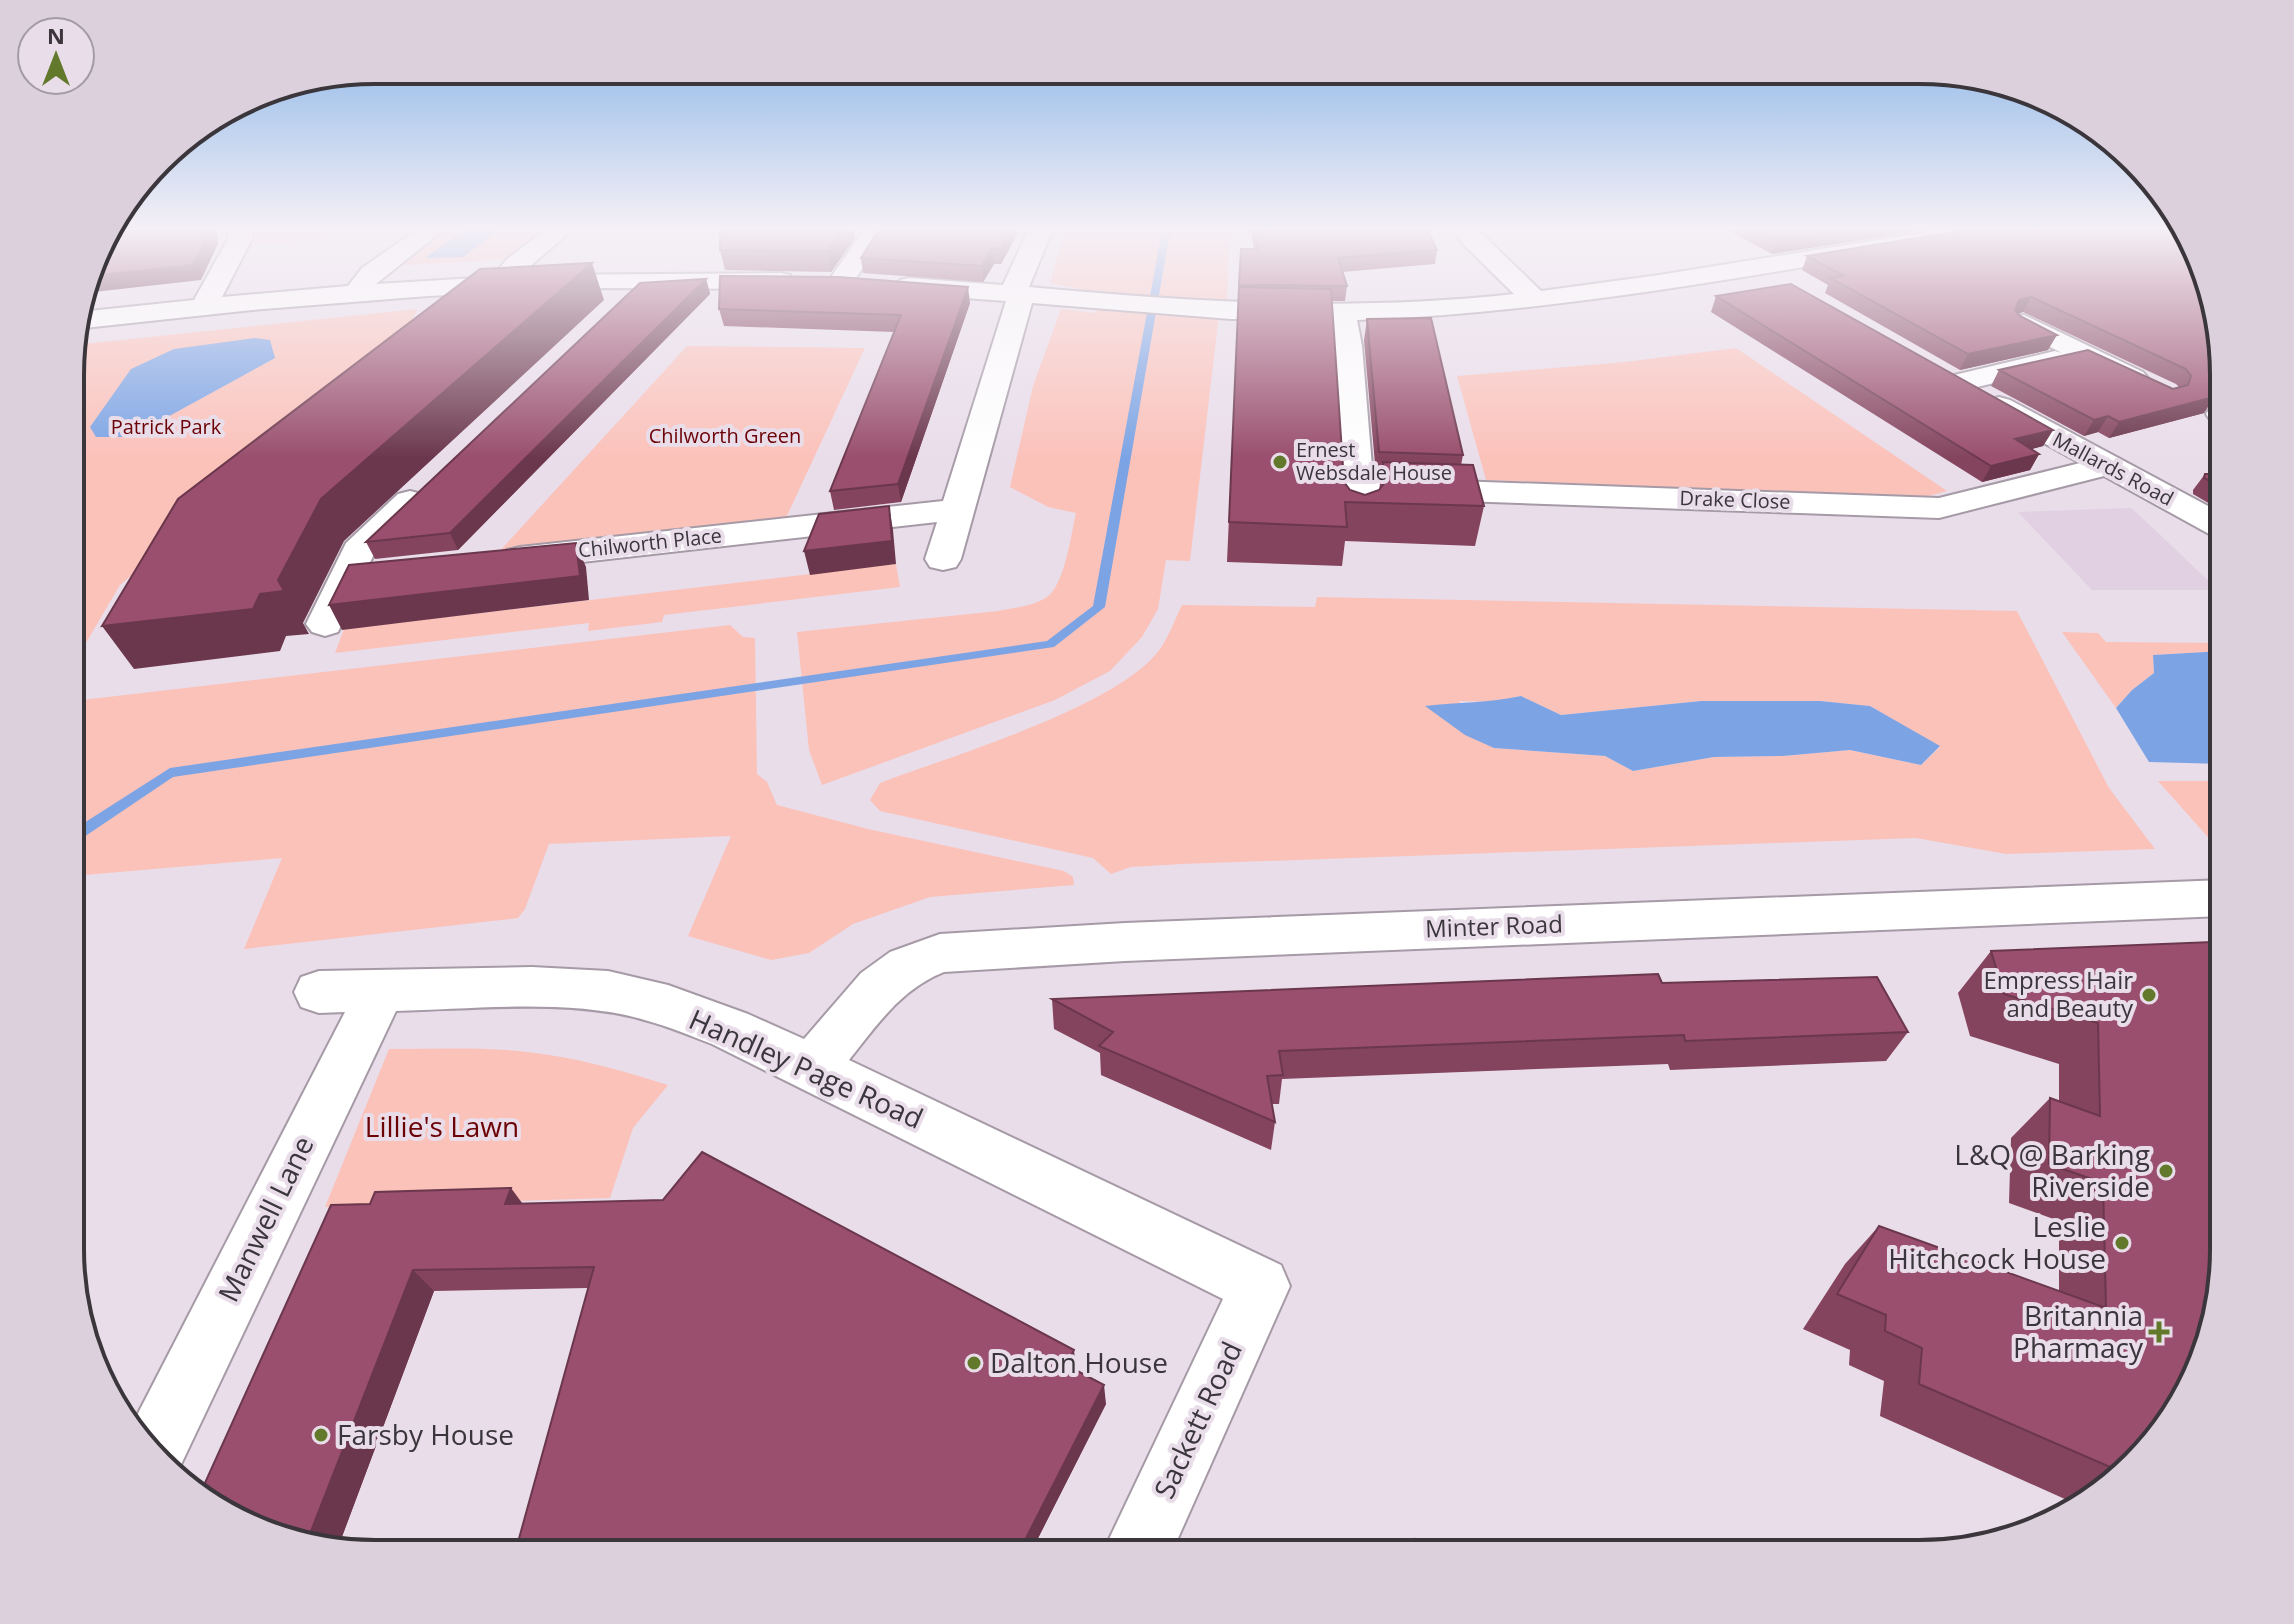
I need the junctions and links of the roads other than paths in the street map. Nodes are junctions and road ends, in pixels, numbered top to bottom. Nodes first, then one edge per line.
1 (190, 307) edge
2 (1013, 307) edge
3 (1154, 307) edge
4 (1434, 307) edge
5 (1342, 313) junction
6 (90, 319) edge
7 (2024, 323) edge
8 (2083, 353) junction
9 (1929, 367) edge
10 (1956, 383) junction
11 (2164, 393) edge
12 (2107, 466) junction
13 (436, 477) edge
14 (1357, 487) junction
15 (955, 510) junction
16 (1359, 521) edge
17 (2210, 521) edge
18 (943, 559) dead end
19 (488, 561) edge
20 (325, 624) dead end
21 (2210, 899) edge
22 (381, 990) junction
23 (319, 992) dead end
24 (812, 1067) junction
25 (1260, 1286) joint
26 (158, 1443) edge
27 (1142, 1540) edge

1 - 6 street
2 - 15 street
3 - 5 street
4 - 5 street
5 - 14 street
7 - 8 street
8 - 10 street
8 - 11 street
9 - 10 street, Mallards Road
10 - 12 street, Mallards Road
12 - 14 street, Drake Close
12 - 17 street, Mallards Road
13 - 20 street
14 - 16 street
15 - 18 street
15 - 19 street, Chilworth Place
21 - 24 street, Minter Road
22 - 23 street, Handley Page Road
22 - 24 street, Handley Page Road
22 - 26 street, Manwell Lane
24 - 25 street, Handley Page Road
25 - 27 street, Sackett Road

